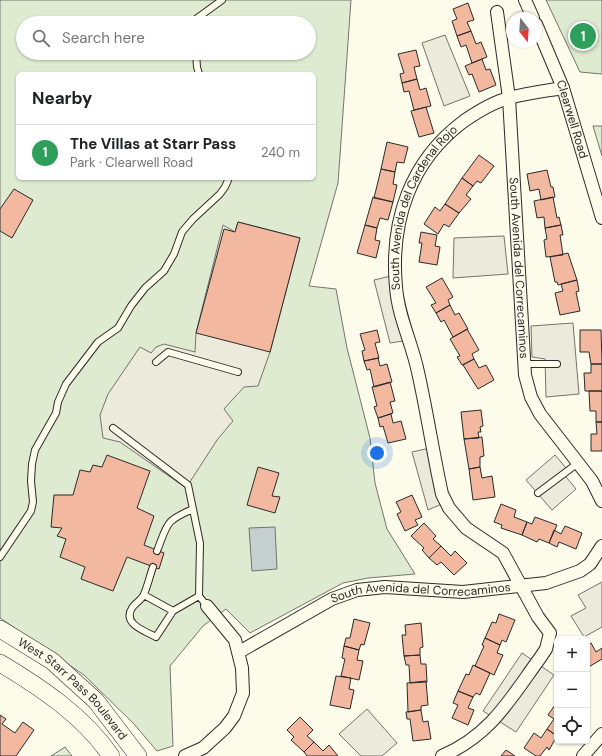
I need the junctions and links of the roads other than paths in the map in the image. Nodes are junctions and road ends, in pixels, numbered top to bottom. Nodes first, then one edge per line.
1 (222, 0) edge
2 (525, 0) edge
3 (497, 12) dead end
4 (530, 12) edge
5 (200, 16) edge
6 (542, 38) edge
7 (196, 60) edge
8 (198, 72) edge
9 (563, 88) junction
10 (509, 98) junction
11 (227, 180) edge
12 (602, 218) edge
13 (156, 362) dead end
14 (524, 364) junction
15 (557, 364) dead end
16 (238, 372) dead end
17 (113, 428) dead end
18 (578, 462) junction
19 (538, 494) dead end
20 (602, 501) edge
21 (193, 509) junction
22 (602, 546) edge
23 (157, 551) dead end
24 (0, 558) edge
25 (153, 567) dead end
26 (521, 585) junction
27 (144, 595) junction
28 (199, 596) junction
29 (207, 606) joint
30 (173, 611) junction
31 (0, 628) edge
32 (240, 652) junction
33 (0, 663) edge
34 (602, 734) edge
35 (202, 752) edge
36 (111, 756) edge
37 (138, 756) edge
38 (185, 756) edge
39 (442, 756) edge
40 (583, 756) edge

1 - 5 lane
2 - 4 street
3 - 10 street, South Avenida del Correcaminos
6 - 9 street, Clearwell Road
7 - 8 lane
9 - 10 street, South Avenida del Cardenal Rojo
9 - 12 street, Clearwell Road
10 - 14 street, South Avenida del Correcaminos
10 - 26 street, South Avenida del Cardenal Rojo
11 - 24 lane
13 - 16 lane
14 - 15 lane
14 - 18 street, South Avenida del Correcaminos
17 - 21 lane
18 - 19 lane
18 - 20 street, South Avenida del Correcaminos
21 - 23 lane
21 - 28 lane
22 - 26 street, South Avenida del Correcaminos
25 - 27 lane
26 - 32 street, South Avenida del Correcaminos
26 - 39 street, South Avenida del Cardenal Rojo
27 - 30 lane
27 - 30 lane
28 - 29 lane
28 - 30 lane
29 - 32 street
31 - 37 street, West Starr Pass Boulevard
32 - 35 street
33 - 36 street, West Starr Pass Boulevard
34 - 40 street
35 - 38 street

